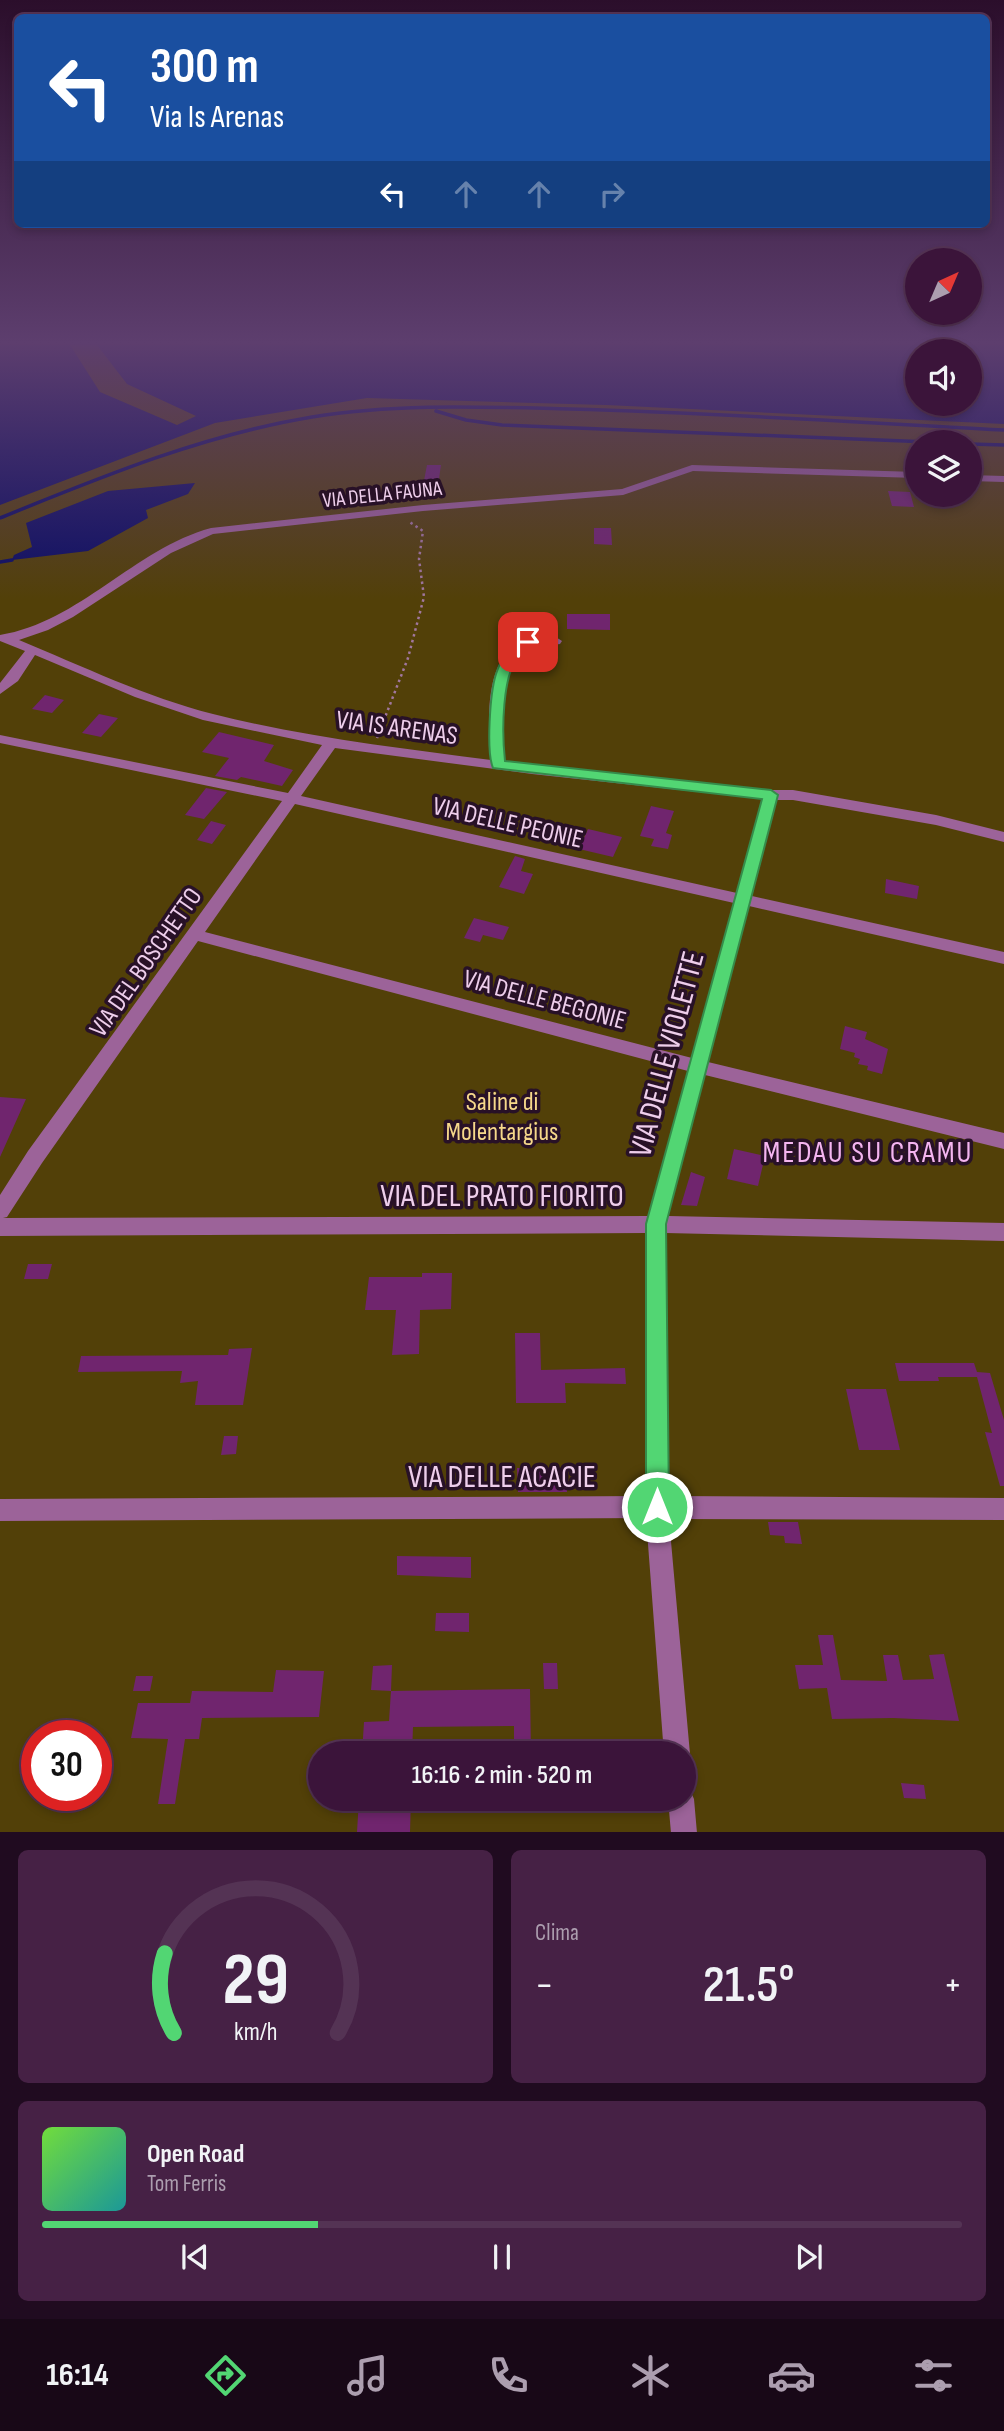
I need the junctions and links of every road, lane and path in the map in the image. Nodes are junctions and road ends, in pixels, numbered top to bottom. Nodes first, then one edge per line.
1 (905, 475) edge
2 (982, 478) edge
3 (1004, 479) edge
4 (397, 511) junction
5 (3, 638) edge
6 (555, 641) dead end
7 (31, 651) junction
8 (0, 690) edge
9 (0, 739) edge
10 (331, 743) junction
11 (373, 748) junction
12 (498, 765) junction
13 (771, 795) junction
14 (290, 798) junction
15 (1004, 837) edge
16 (743, 900) junction
17 (195, 935) junction
18 (1004, 958) edge
19 (697, 1066) junction
20 (1004, 1141) edge
21 (0, 1211) edge
22 (656, 1224) junction
23 (0, 1227) edge
24 (1004, 1231) edge
25 (657, 1507) junction
26 (1004, 1509) edge
27 (0, 1510) edge
28 (676, 1741) edge
29 (682, 1811) edge
30 (684, 1832) edge

1 - 4 street, VIA DELLA FAUNA
2 - 3 street
4 - 5 street, VIA DELLA FAUNA
4 - 11 path
5 - 7 street, VIA IS ARENAS
6 - 12 street
7 - 8 street
7 - 10 street, VIA IS ARENAS
9 - 14 street, VIA DELLE PEONIE
10 - 11 street, VIA IS ARENAS
10 - 14 street, VIA DEL BOSCHETTO
11 - 12 street, VIA IS ARENAS
12 - 13 street, VIA IS ARENAS
13 - 15 street, VIA IS ARENAS
13 - 16 street, VIA DELLE VIOLETTE
14 - 16 street, VIA DELLE PEONIE
14 - 17 street, VIA DEL BOSCHETTO
16 - 18 street, VIA DELLE PEONIE
16 - 19 street, VIA DELLE VIOLETTE
17 - 19 street, VIA DELLE BEGONIE
17 - 21 street, VIA DEL BOSCHETTO
19 - 20 street, VIA DELLE BEGONIE
19 - 22 street, VIA DELLE VIOLETTE
22 - 23 street, VIA DEL PRATO FIORITO
22 - 24 street, VIA DEL PRATO FIORITO
22 - 25 street, VIA DELLE VIOLETTE
25 - 26 street, VIA DELLE ACACIE
25 - 27 street, VIA DELLE ACACIE
25 - 28 street, VIA DELLE VIOLETTE
29 - 30 street

